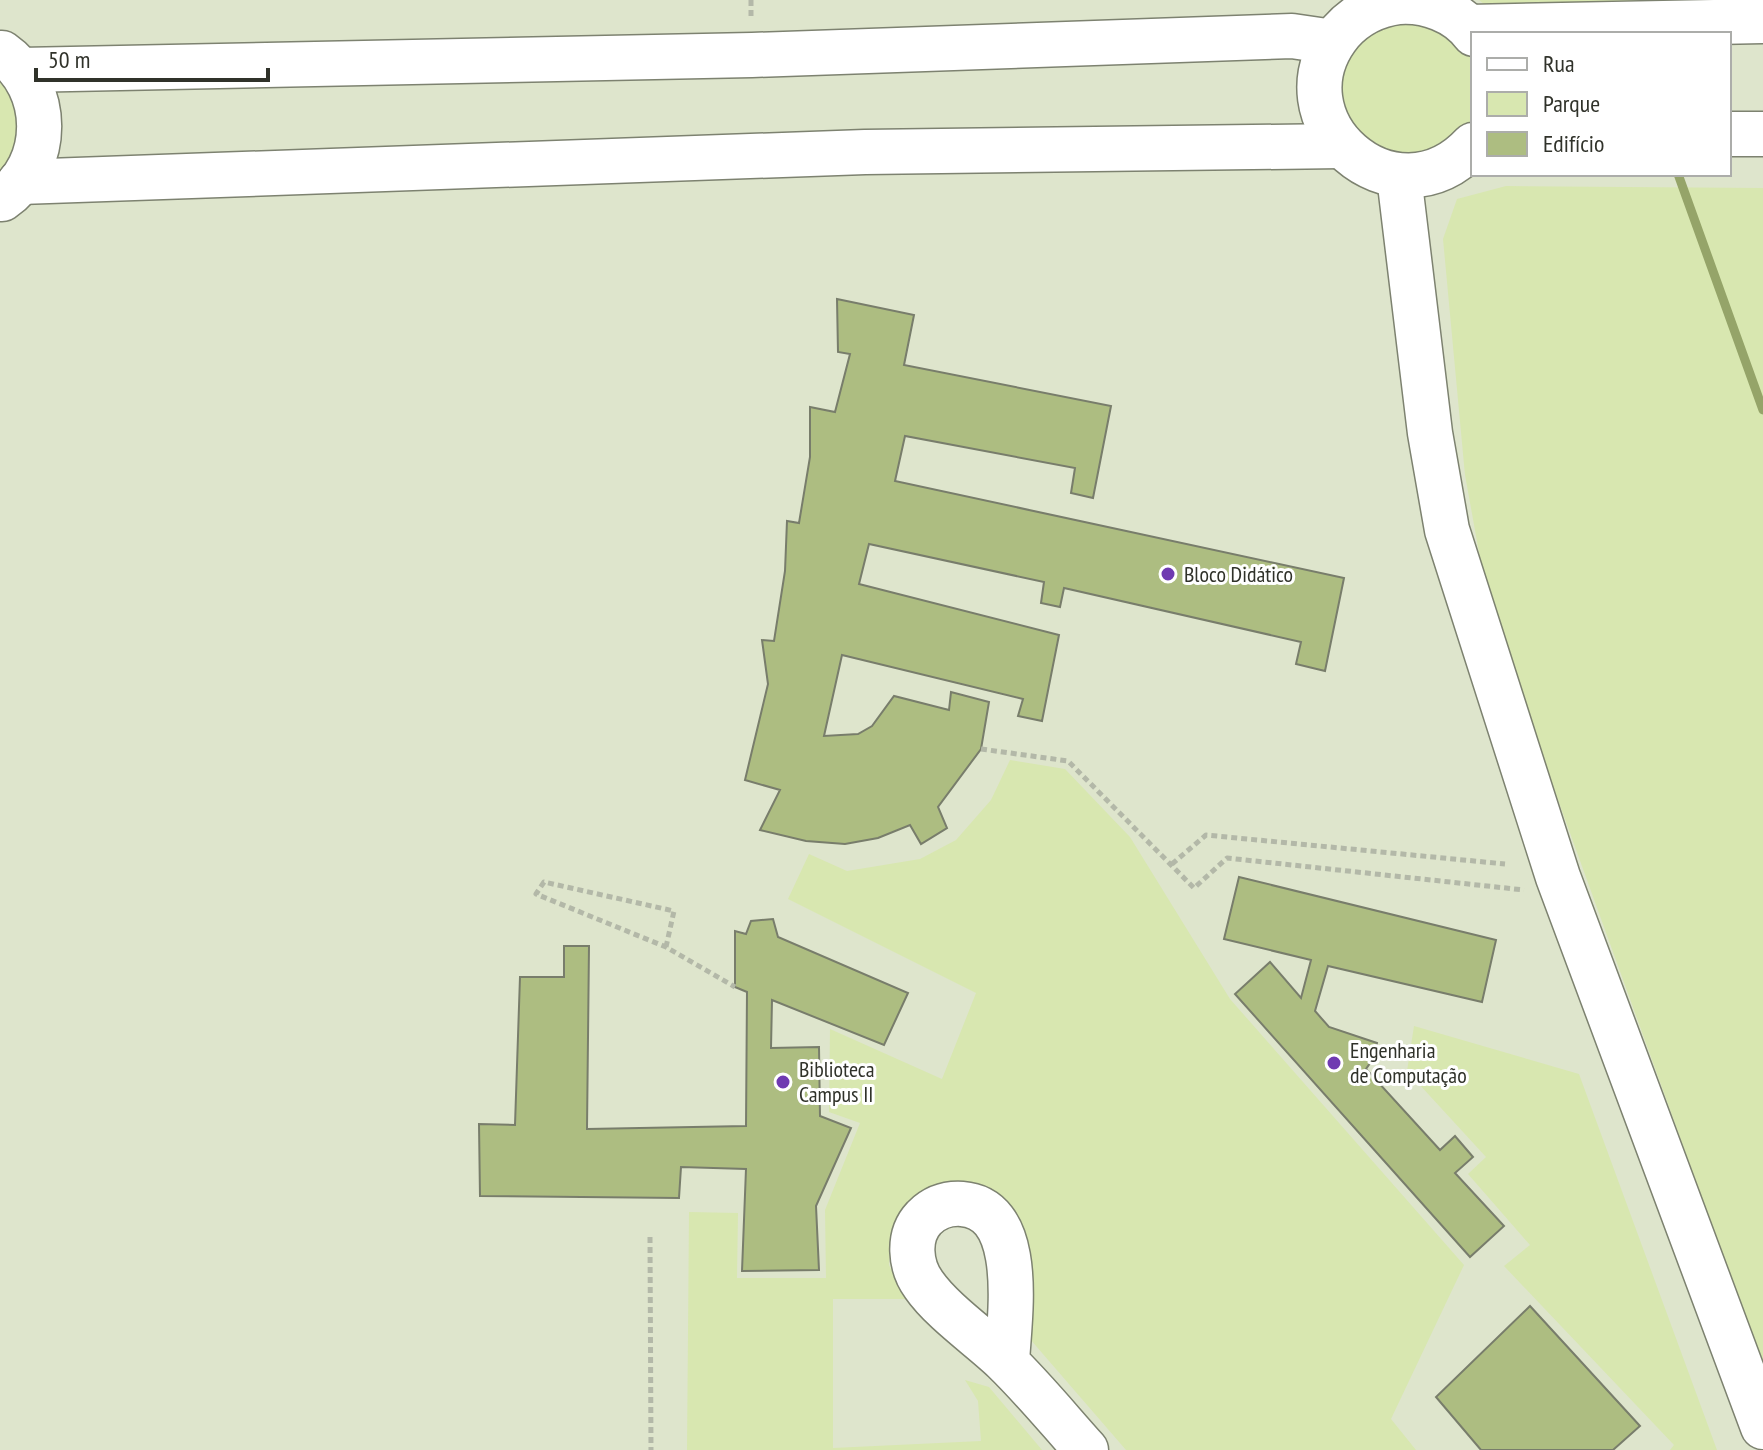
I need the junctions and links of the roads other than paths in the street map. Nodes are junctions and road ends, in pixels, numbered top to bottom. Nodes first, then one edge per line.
1 (1408, 1) edge
2 (1763, 21) edge
3 (1471, 31) edge
4 (1333, 42) junction
5 (10, 61) edge
6 (1341, 146) junction
7 (1471, 147) edge
8 (1399, 176) junction
9 (10, 191) edge
10 (1007, 1362) dead end
11 (1763, 1427) edge
12 (1086, 1450) edge

1 - 3 street
1 - 4 street
2 - 3 street
4 - 5 street
4 - 6 street
5 - 9 street
6 - 8 street
6 - 9 street
7 - 8 street
8 - 11 street
10 - 12 street

